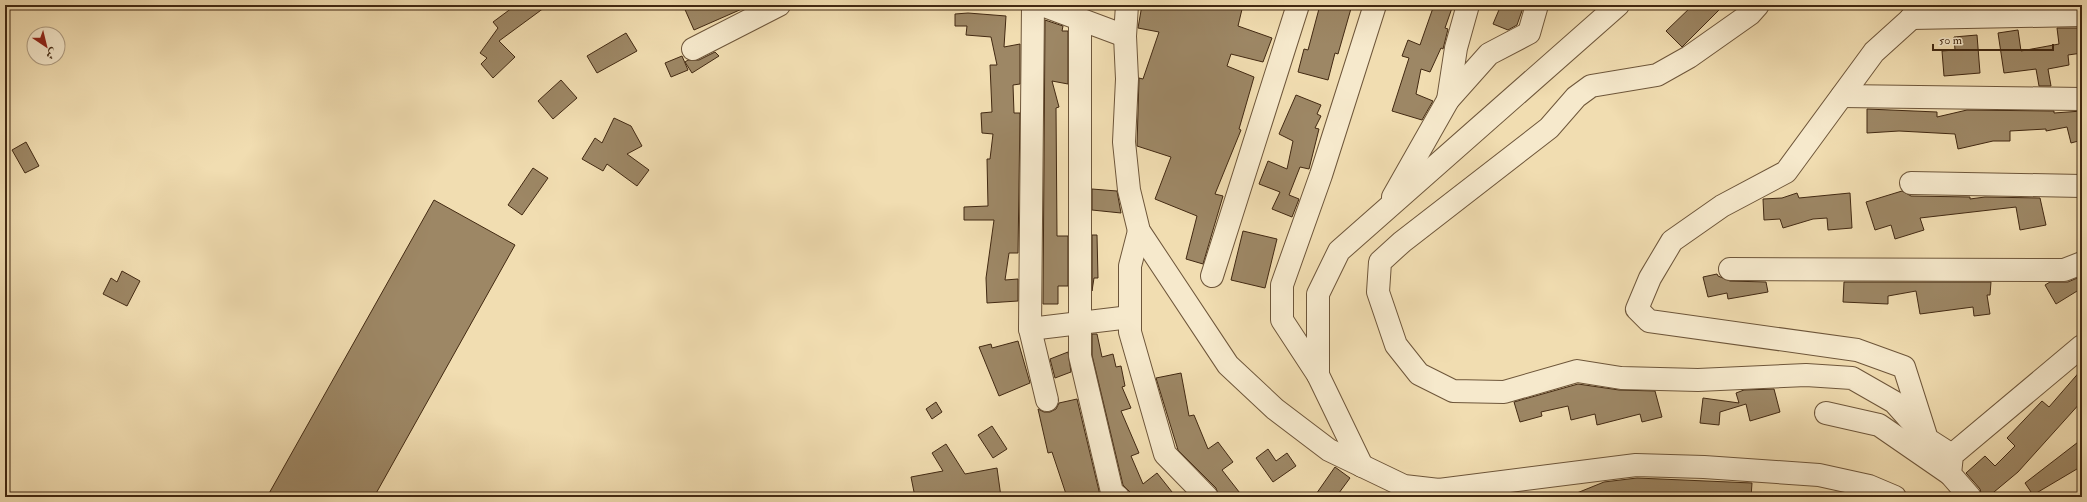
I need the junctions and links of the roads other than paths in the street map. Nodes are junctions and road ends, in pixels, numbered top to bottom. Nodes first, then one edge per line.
1 (779, 5) edge
2 (1033, 5) edge
3 (1042, 5) edge
4 (1127, 5) edge
5 (1298, 5) edge
6 (1375, 5) edge
7 (1468, 5) edge
8 (1537, 5) edge
9 (1618, 5) edge
10 (1758, 5) edge
11 (1919, 12) edge
12 (2082, 15) edge
13 (1080, 21) junction
14 (1125, 36) junction
15 (693, 49) dead end
16 (1842, 96) junction
17 (2082, 99) edge
18 (1448, 100) junction
19 (1911, 183) dead end
20 (2082, 186) edge
21 (1385, 212) junction
22 (1139, 231) junction
23 (2082, 263) edge
24 (1730, 269) dead end
25 (1212, 276) dead end
26 (1130, 317) junction
27 (1079, 323) junction
28 (1030, 330) junction
29 (2082, 346) edge
30 (1318, 375) junction
31 (1047, 400) dead end
32 (1826, 414) dead end
33 (1927, 439) junction
34 (1951, 465) junction
35 (1362, 466) junction
36 (1118, 497) edge
37 (1207, 497) edge
38 (1895, 497) edge
39 (1970, 497) edge

1 - 15 street
2 - 28 street
3 - 13 street
4 - 14 street
5 - 25 street
6 - 30 street
7 - 18 street
8 - 18 street
9 - 21 street
10 - 33 street
11 - 12 street
11 - 16 street
13 - 14 street
13 - 27 street
14 - 22 street
16 - 17 street
16 - 33 street
18 - 21 street
19 - 20 street
21 - 30 street
22 - 26 street
22 - 35 street
23 - 24 street
26 - 27 street
26 - 37 street
27 - 28 street
27 - 36 street
28 - 31 street
29 - 34 street
30 - 35 street
32 - 34 street
33 - 34 street
34 - 39 street
35 - 38 street

